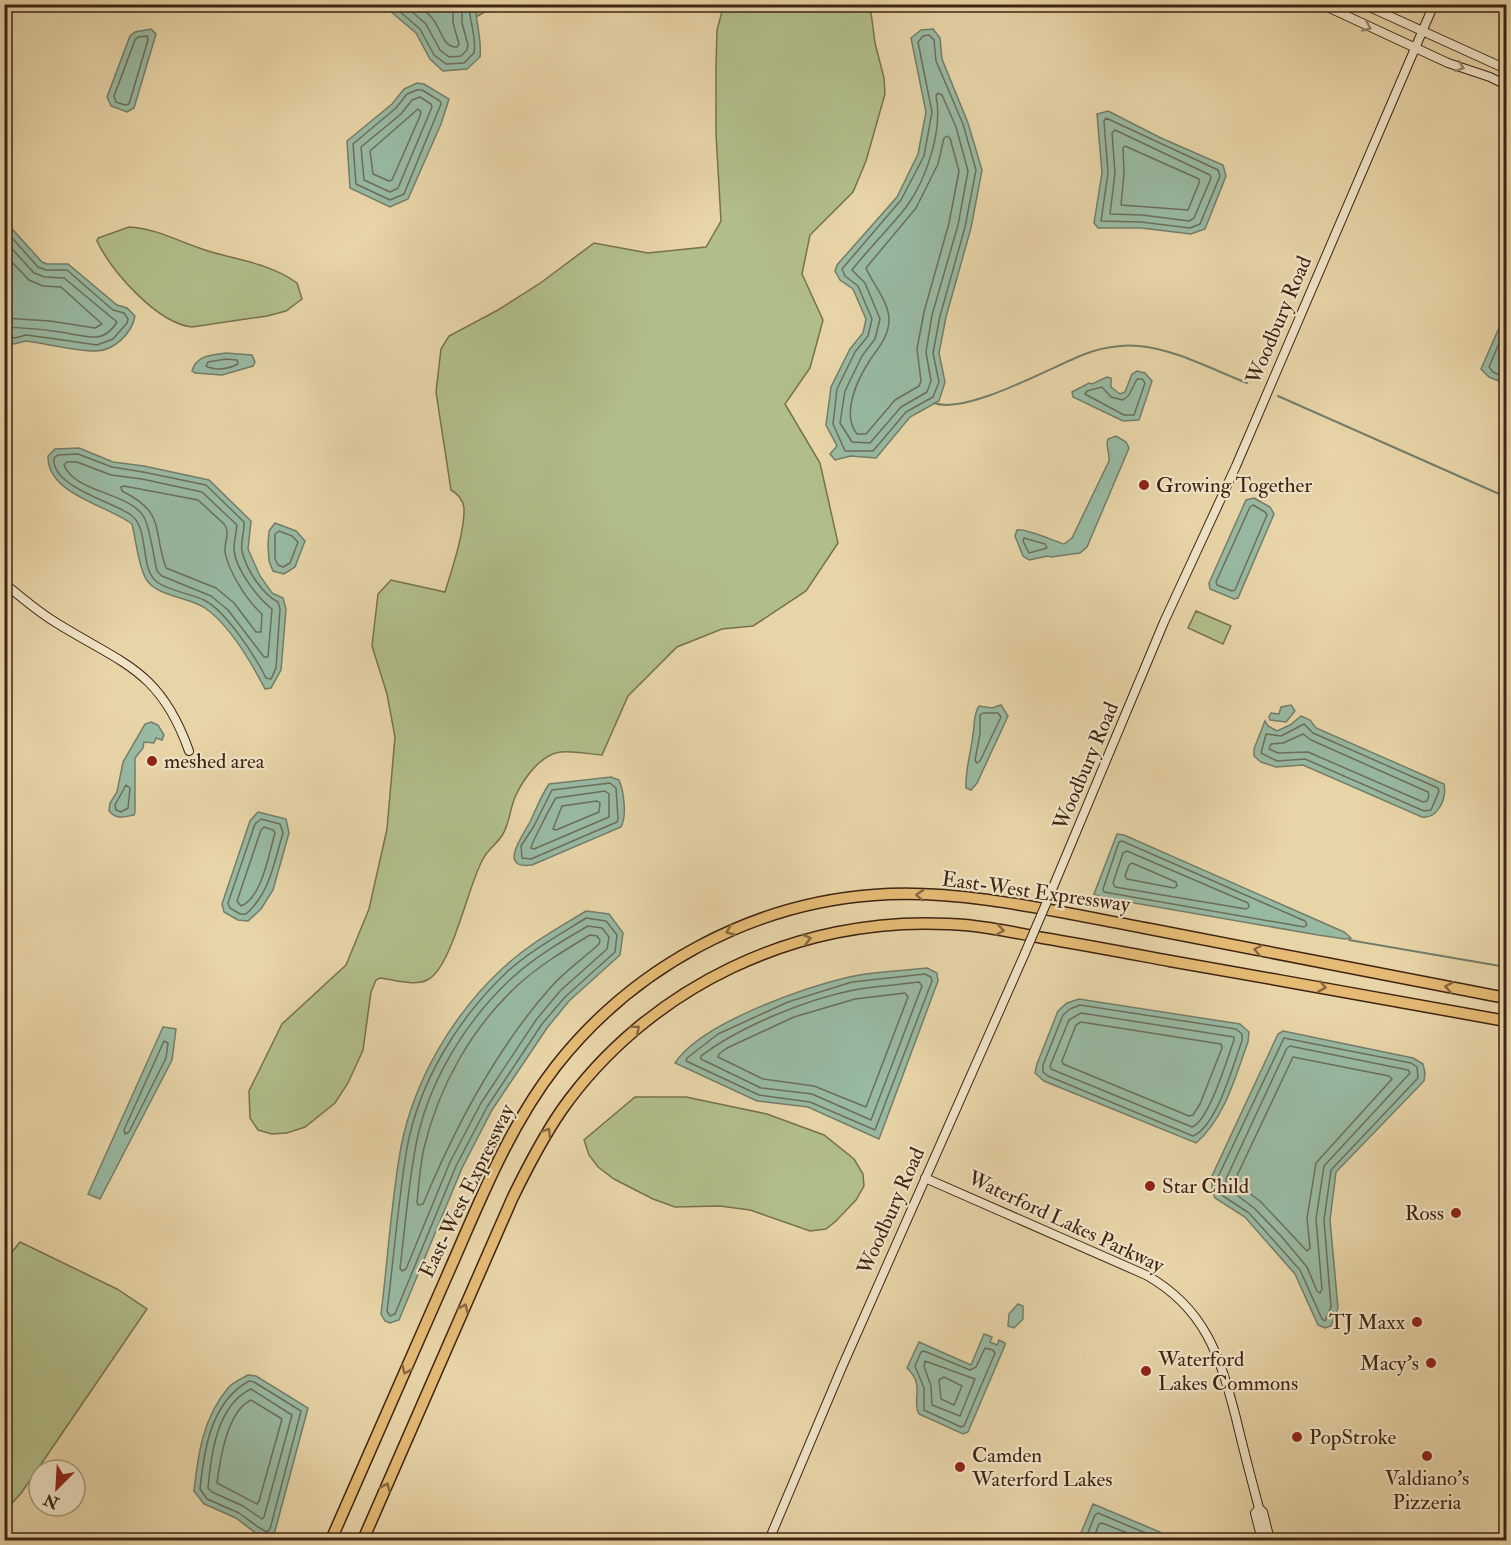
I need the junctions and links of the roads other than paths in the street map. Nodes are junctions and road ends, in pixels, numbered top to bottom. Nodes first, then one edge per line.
1 (1321, 4) edge
2 (1363, 4) edge
3 (1434, 4) edge
4 (1422, 31) junction
5 (1415, 48) junction
6 (1506, 69) edge
7 (1506, 85) edge
8 (4, 583) edge
9 (189, 751) dead end
10 (1506, 998) edge
11 (1506, 1021) edge
12 (925, 1178) junction
13 (1259, 1508) junction
14 (331, 1540) edge
15 (363, 1540) edge
16 (769, 1540) edge
17 (1262, 1540) edge
18 (1270, 1540) edge

1 -> 5 street
2 - 4 street
3 - 4 street, Woodbury Road
4 - 5 street, Woodbury Road
4 - 6 street
5 -> 7 street
5 - 12 street, Woodbury Road, bridge
8 - 9 street
10 -> 14 highway, East-West Expressway
15 -> 11 highway, East-West Expressway
12 - 13 street, Waterford Lakes Parkway
12 - 16 street, Woodbury Road
13 - 17 street, Waterford Lakes Parkway
13 - 18 street, Waterford Lakes Parkway

